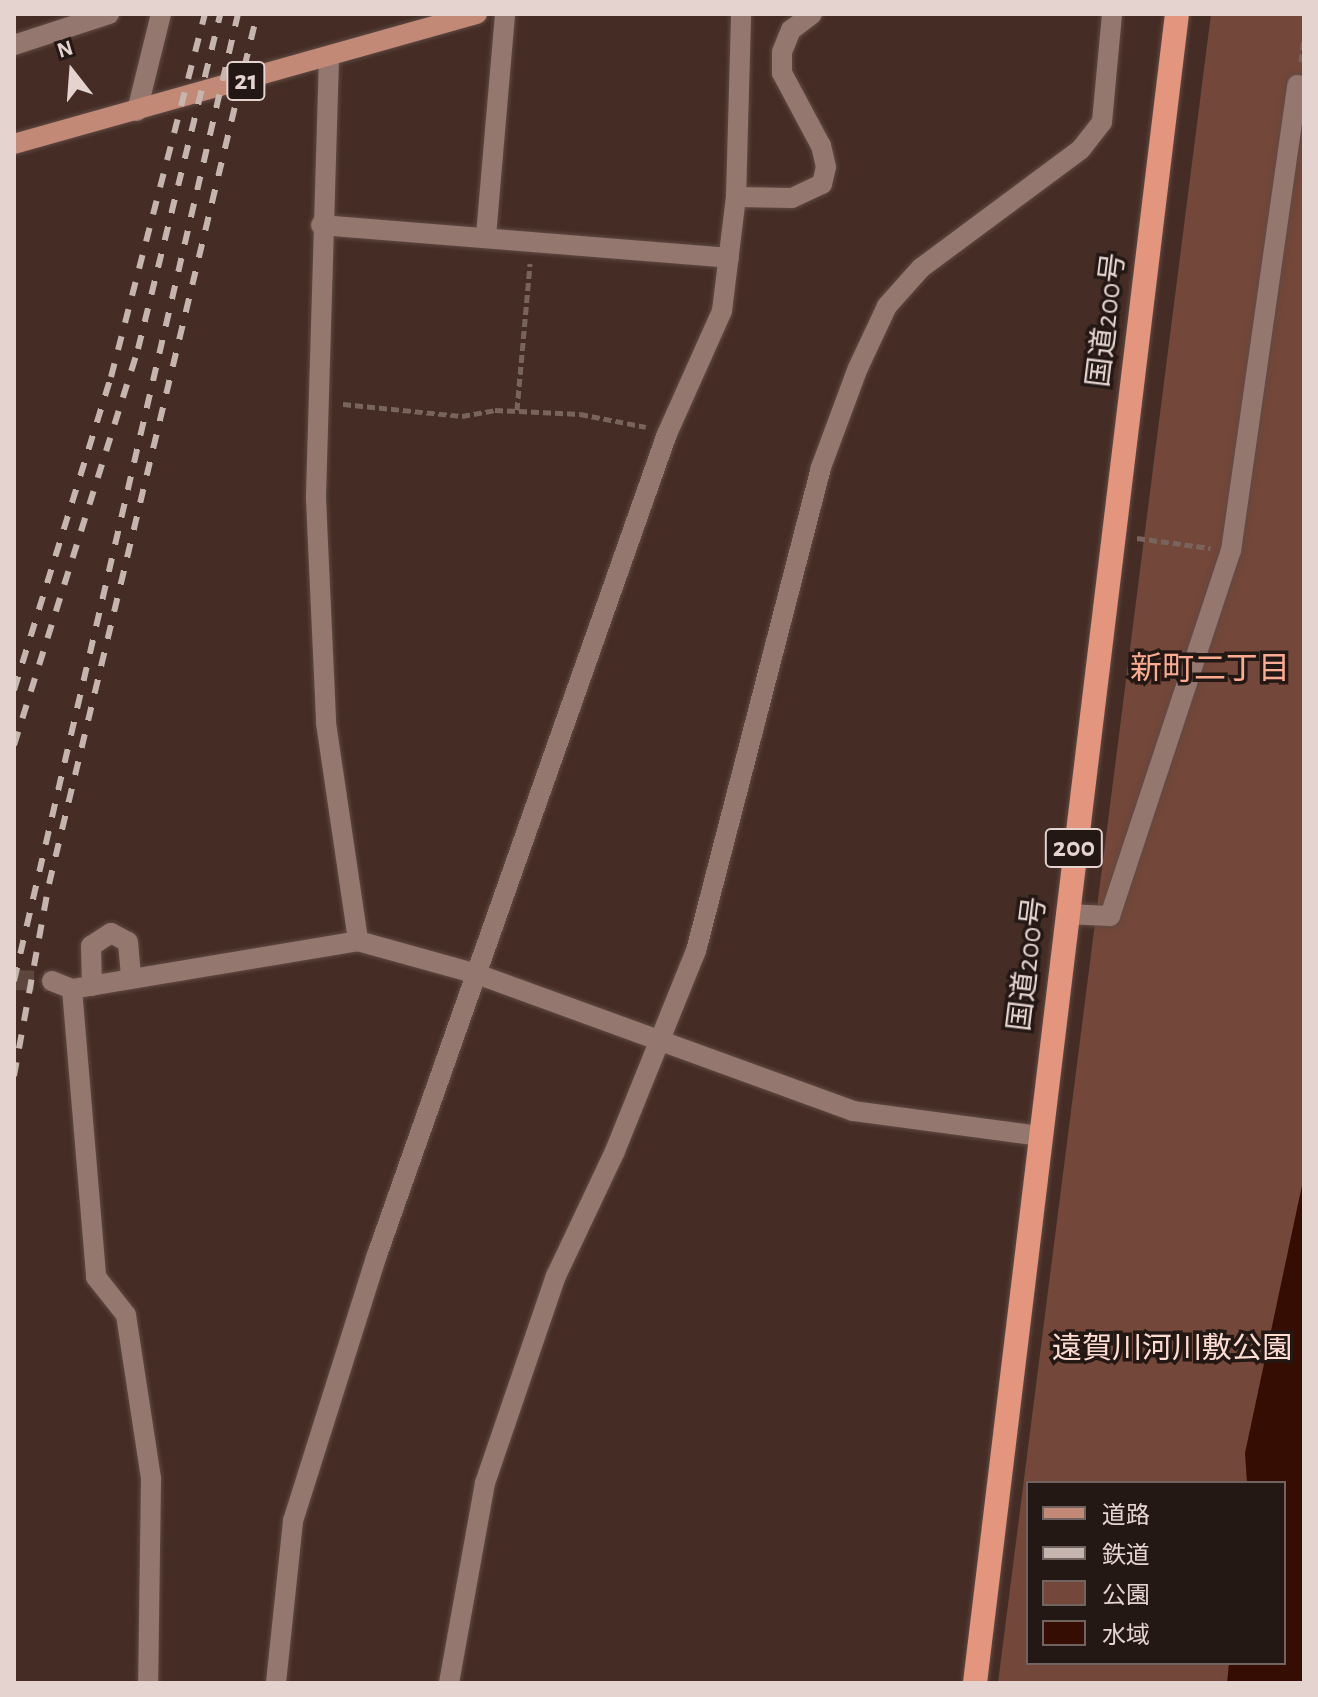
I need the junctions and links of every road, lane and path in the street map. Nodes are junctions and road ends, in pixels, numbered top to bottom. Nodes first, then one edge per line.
1 (109, 14) edge
2 (161, 14) edge
3 (477, 14) edge
4 (505, 14) edge
5 (741, 14) edge
6 (812, 14) edge
7 (1112, 14) edge
8 (1177, 14) edge
9 (14, 45) edge
10 (329, 57) junction
11 (1297, 85) dead end
12 (137, 111) junction
13 (14, 144) edge
14 (736, 197) junction
15 (321, 225) junction
16 (486, 236) junction
17 (532, 239) junction
18 (729, 258) junction
19 (318, 400) junction
20 (517, 410) junction
21 (667, 434) junction
22 (1172, 543) dead end
23 (1231, 551) junction
24 (1066, 914) junction
25 (358, 941) junction
26 (477, 974) junction
27 (131, 979) junction
28 (52, 981) tunnel mouth
29 (82, 988) junction
30 (661, 1040) junction
31 (1040, 1136) junction
32 (148, 1683) edge
33 (276, 1683) edge
34 (449, 1683) edge
35 (975, 1683) edge

1 - 9 street
2 - 12 street
3 - 10 main road, 21
4 - 16 street
5 - 14 street
6 - 14 street
7 - 30 street
8 - 24 highway, 国道200号 / 200
10 - 12 main road, 21
10 - 15 street
11 - 23 street
12 - 13 main road, 21
14 - 18 street
15 - 16 street
15 - 19 street
16 - 17 street
17 - 18 street
17 - 20 path
18 - 21 street
19 - 20 path
19 - 25 street
20 - 21 path
21 - 26 street
22 - 23 path
23 - 24 street
24 - 31 highway, 国道200号 / 200
25 - 26 street
25 - 27 street
26 - 30 street
26 - 33 street
27 - 29 street
27 - 29 street
28 - 29 street
29 - 32 street
30 - 31 street
30 - 34 street
31 - 35 highway, 国道200号 / 200

